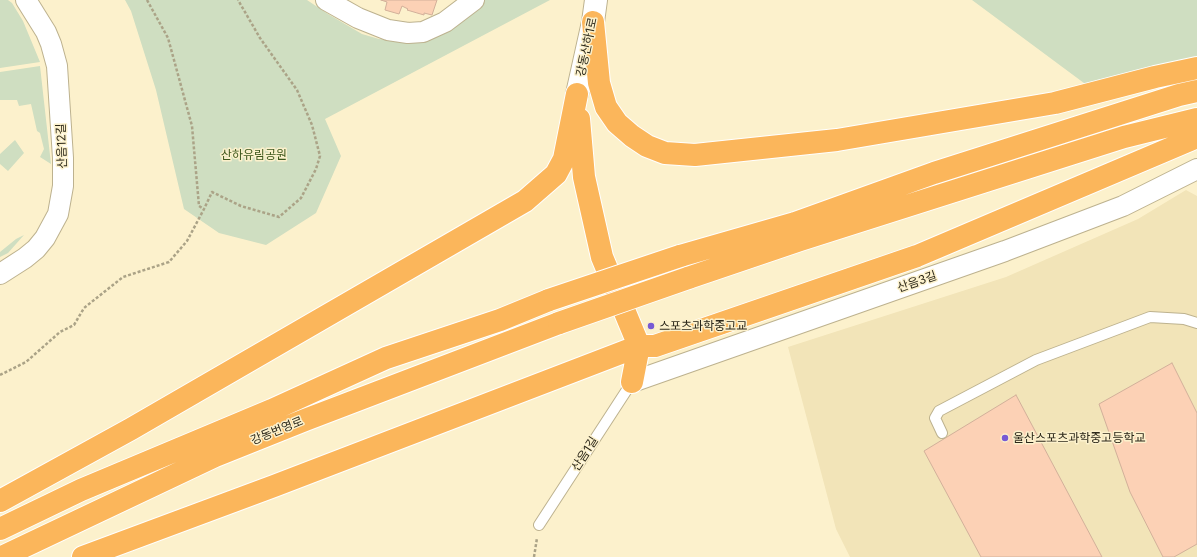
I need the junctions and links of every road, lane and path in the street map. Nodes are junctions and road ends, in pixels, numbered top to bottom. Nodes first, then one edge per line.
1 (26, 0) edge
2 (147, 0) edge
3 (238, 0) edge
4 (326, 0) edge
5 (474, 0) edge
6 (596, 0) edge
7 (593, 22) junction
8 (1197, 68) edge
9 (1197, 91) edge
10 (577, 94) junction
11 (1197, 119) edge
12 (1197, 137) edge
13 (1197, 169) edge
14 (204, 209) junction
15 (0, 274) edge
16 (1197, 323) edge
17 (639, 346) junction
18 (0, 375) edge
19 (632, 382) junction
20 (942, 432) dead end
21 (0, 501) edge
22 (538, 525) joint
23 (0, 529) edge
24 (2, 557) edge
25 (83, 557) edge
26 (534, 557) edge

1 - 15 street, 산음12길
2 - 14 path
3 - 14 path
4 - 5 street
6 - 7 street, 강동산하1로
7 - 8 highway
7 - 10 street, 강동산하1로
9 - 23 highway, 강동번영로, bridge
10 - 17 highway
10 - 21 highway
11 - 24 highway, 강동번영로, bridge
12 - 17 highway
13 - 19 street, 산음3길
14 - 18 path
16 - 20 lane
17 - 19 highway
17 - 25 highway
19 - 22 lane, 산음1길
22 - 26 path

